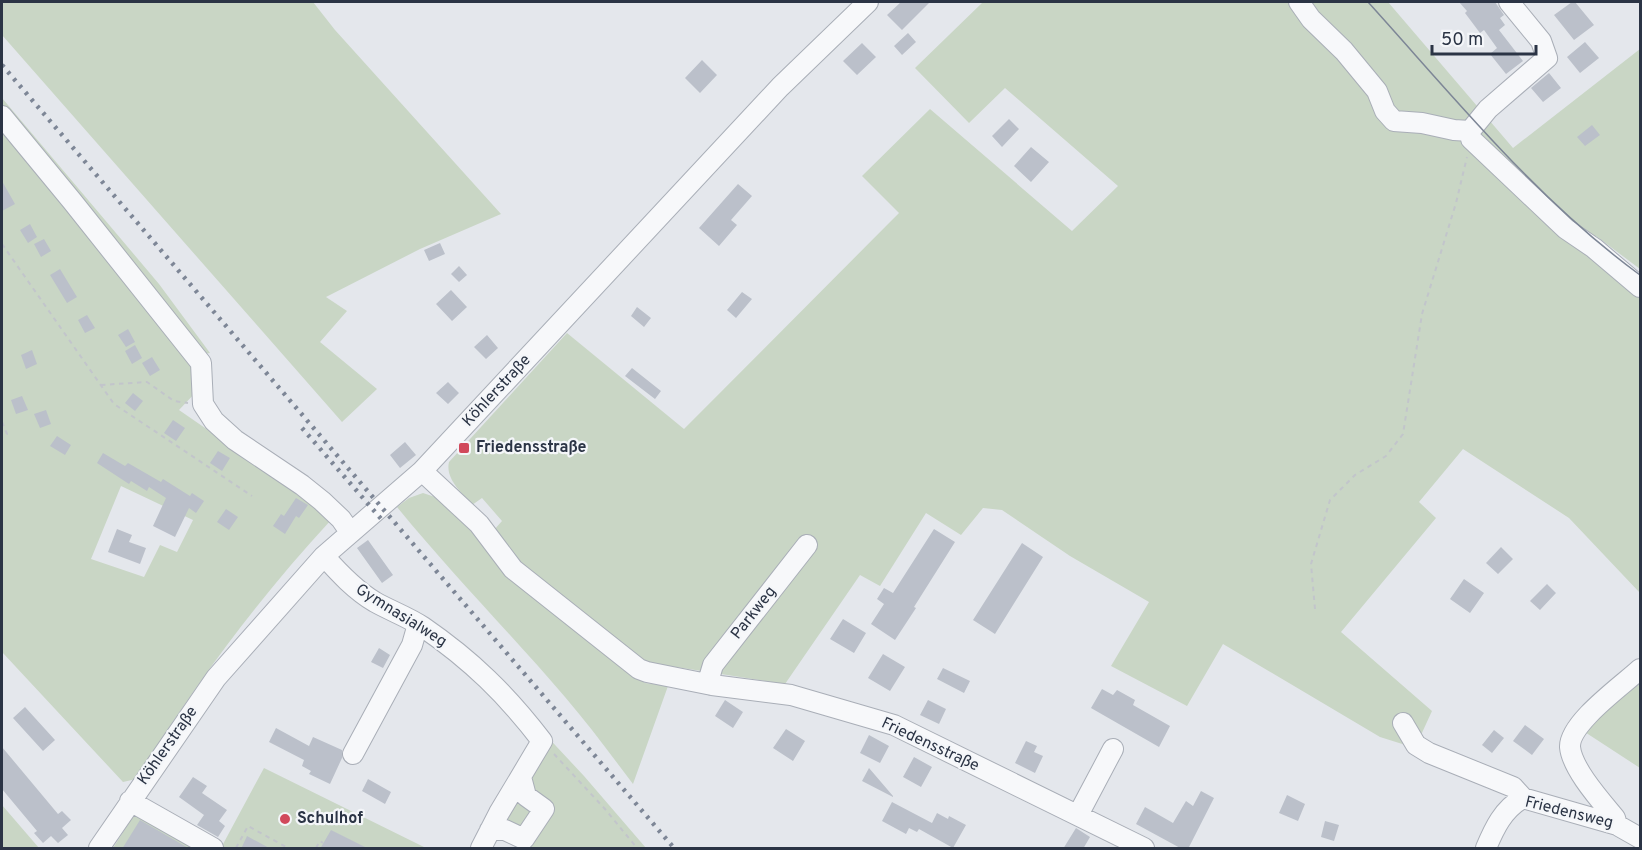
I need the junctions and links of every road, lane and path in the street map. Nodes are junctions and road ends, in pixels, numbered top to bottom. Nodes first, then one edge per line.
1 (868, 2) edge
2 (1299, 2) edge
3 (1509, 2) edge
4 (2, 116) edge
5 (1471, 135) junction
6 (2, 244) edge
7 (1641, 287) edge
8 (100, 386) junction
9 (203, 404) junction
10 (2, 422) edge
11 (2, 437) edge
12 (422, 471) junction
13 (252, 496) dead end
14 (350, 532) junction
15 (807, 545) dead end
16 (324, 556) junction
17 (1315, 609) dead end
18 (417, 624) junction
19 (1641, 669) edge
20 (712, 685) junction
21 (1403, 723) dead end
22 (542, 741) junction
23 (1113, 749) dead end
24 (353, 754) dead end
25 (521, 777) junction
26 (1523, 798) junction
27 (130, 801) junction
28 (1078, 815) junction
29 (1617, 825) junction
30 (490, 830) junction
31 (1641, 838) edge
32 (323, 843) dead end
33 (237, 848) edge
34 (99, 849) edge
35 (213, 849) edge
36 (288, 849) edge
37 (316, 849) edge
38 (481, 849) edge
39 (637, 849) edge
40 (1144, 849) edge
41 (1486, 849) edge

1 - 12 street, Köhlerstraße
2 - 5 street
3 - 5 street
4 - 9 street
5 - 7 street
5 - 17 path
6 - 8 path
8 - 9 path
8 - 13 path
9 - 14 street
10 - 11 path
12 - 14 street, Köhlerstraße
12 - 20 street, Friedensstraße
14 - 16 street, Köhlerstraße
15 - 20 street, Parkweg
16 - 18 street, Gymnasialweg
16 - 27 street, Köhlerstraße
18 - 22 street, Gymnasialweg
18 - 24 street
19 - 29 street
20 - 28 street, Friedensstraße
21 - 26 street
22 - 25 street
22 - 39 path
23 - 28 street
25 - 30 street
25 - 30 street
26 - 29 street, Friedensweg
26 - 41 street, Friedensweg
27 - 34 street, Köhlerstraße
27 - 35 street
28 - 40 street, Friedensstraße
29 - 31 street, Friedensweg
30 - 38 street
32 - 37 path
33 - 36 path

